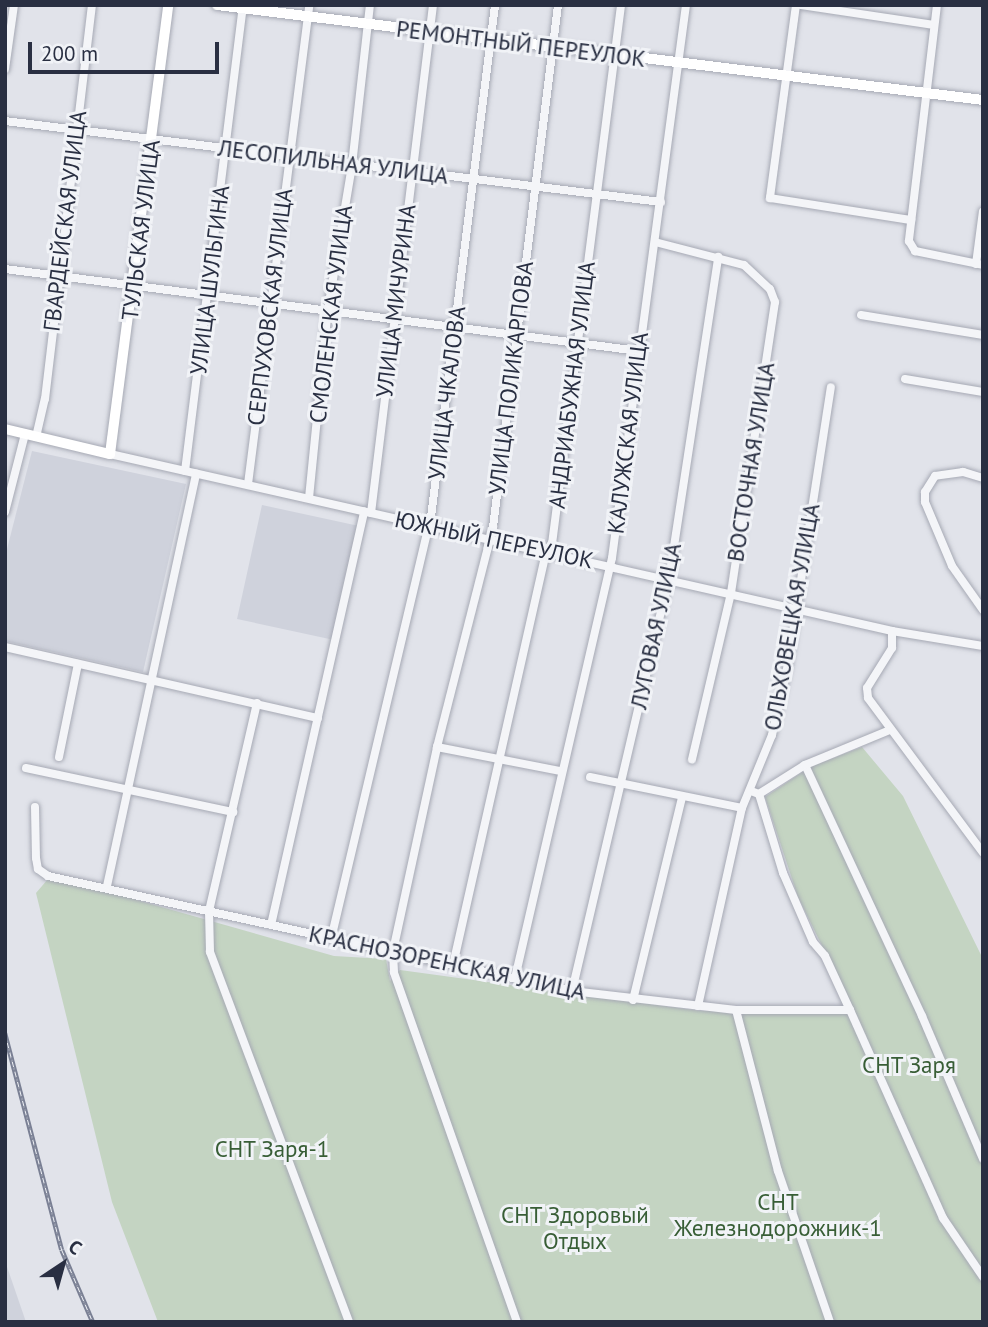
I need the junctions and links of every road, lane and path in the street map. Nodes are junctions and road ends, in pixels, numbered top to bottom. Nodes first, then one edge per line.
1 (15, 5) edge
2 (92, 5) edge
3 (168, 5) edge
4 (216, 5) edge
5 (370, 5) edge
6 (433, 5) edge
7 (495, 5) edge
8 (558, 5) edge
9 (621, 5) edge
10 (686, 5) edge
11 (798, 5) edge
12 (937, 5) edge
13 (243, 7) edge
14 (308, 10) edge
15 (368, 24) junction
16 (934, 25) junction
17 (430, 33) junction
18 (491, 40) junction
19 (553, 49) junction
20 (614, 56) junction
21 (678, 64) junction
22 (5, 69) edge
23 (784, 76) junction
24 (924, 93) junction
25 (983, 100) edge
26 (5, 121) edge
27 (75, 129) junction
28 (152, 139) junction
29 (227, 149) junction
30 (289, 157) junction
31 (352, 165) junction
32 (412, 172) junction
33 (474, 179) junction
34 (535, 186) junction
35 (597, 192) junction
36 (661, 202) junction
37 (983, 211) edge
38 (911, 220) junction
39 (655, 242) junction
40 (718, 257) junction
41 (979, 264) edge
42 (5, 269) edge
43 (57, 276) junction
44 (134, 285) junction
45 (208, 295) junction
46 (268, 301) junction
47 (328, 309) junction
48 (860, 315) dead end
49 (394, 318) junction
50 (455, 325) junction
51 (516, 333) junction
52 (983, 335) edge
53 (578, 342) junction
54 (639, 351) junction
55 (905, 379) dead end
56 (831, 387) dead end
57 (983, 392) edge
58 (5, 429) edge
59 (31, 436) junction
60 (110, 454) junction
61 (184, 471) junction
62 (196, 473) junction
63 (983, 478) edge
64 (248, 484) junction
65 (309, 498) junction
66 (5, 512) edge
67 (367, 512) junction
68 (427, 526) junction
69 (489, 539) junction
70 (546, 551) junction
71 (610, 566) junction
72 (669, 579) junction
73 (731, 593) junction
74 (797, 608) junction
75 (983, 610) edge
76 (892, 631) junction
77 (983, 646) edge
78 (5, 647) edge
79 (78, 664) junction
80 (152, 680) junction
81 (257, 703) junction
82 (318, 718) junction
83 (890, 730) junction
84 (437, 747) junction
85 (60, 757) dead end
86 (500, 758) junction
87 (692, 759) dead end
88 (806, 765) junction
89 (26, 768) dead end
90 (561, 771) junction
91 (590, 777) dead end
92 (621, 783) junction
93 (129, 791) junction
94 (755, 792) junction
95 (681, 797) junction
96 (35, 807) dead end
97 (742, 808) junction
98 (233, 812) junction
99 (983, 853) edge
100 (107, 886) junction
101 (209, 911) junction
102 (271, 925) junction
103 (331, 939) junction
104 (393, 951) junction
105 (453, 965) junction
106 (515, 978) junction
107 (572, 991) junction
108 (633, 1000) junction
109 (698, 1006) junction
110 (736, 1010) junction
111 (850, 1010) junction
112 (983, 1159) edge
113 (983, 1277) edge
114 (349, 1322) edge
115 (517, 1322) edge
116 (830, 1322) edge

1 - 22 street
2 - 27 street, ГВАРДЕЙСКАЯ УЛИЦА
3 - 28 main road, ТУЛЬСКАЯ УЛИЦА
4 - 13 main road, РЕМОНТНЫЙ ПЕРЕУЛОК
5 - 15 street, СМОЛЕНСКАЯ УЛИЦА
6 - 17 street, УЛИЦА МИЧУРИНА
7 - 18 street, УЛИЦА ЧКАЛОВА
8 - 19 street, УЛИЦА ПОЛИКАРПОВА
9 - 20 street, АНДРИАБУЖНАЯ УЛИЦА
10 - 21 street, КАЛУЖСКАЯ УЛИЦА
11 - 16 street
11 - 23 street
12 - 16 street
13 - 14 main road, РЕМОНТНЫЙ ПЕРЕУЛОК
13 - 29 street, УЛИЦА ШУЛЬГИНА
14 - 15 main road, РЕМОНТНЫЙ ПЕРЕУЛОК
14 - 30 street, СЕРПУХОВСКАЯ УЛИЦА
15 - 17 main road, РЕМОНТНЫЙ ПЕРЕУЛОК
15 - 31 street, СМОЛЕНСКАЯ УЛИЦА
16 - 24 street
17 - 18 main road, РЕМОНТНЫЙ ПЕРЕУЛОК
17 - 32 street, УЛИЦА МИЧУРИНА
18 - 19 main road, РЕМОНТНЫЙ ПЕРЕУЛОК
18 - 33 street, УЛИЦА ЧКАЛОВА
19 - 20 main road, РЕМОНТНЫЙ ПЕРЕУЛОК
19 - 34 street, УЛИЦА ПОЛИКАРПОВА
20 - 21 main road, РЕМОНТНЫЙ ПЕРЕУЛОК
20 - 35 street, АНДРИАБУЖНАЯ УЛИЦА
21 - 23 main road, РЕМОНТНЫЙ ПЕРЕУЛОК
21 - 36 street, КАЛУЖСКАЯ УЛИЦА
23 - 24 main road, РЕМОНТНЫЙ ПЕРЕУЛОК
23 - 38 street
24 - 25 main road, РЕМОНТНЫЙ ПЕРЕУЛОК
24 - 38 street
26 - 27 street, ЛЕСОПИЛЬНАЯ УЛИЦА
27 - 28 street, ЛЕСОПИЛЬНАЯ УЛИЦА
27 - 43 street, ГВАРДЕЙСКАЯ УЛИЦА
28 - 29 street, ЛЕСОПИЛЬНАЯ УЛИЦА
28 - 44 main road, ТУЛЬСКАЯ УЛИЦА
29 - 30 street, ЛЕСОПИЛЬНАЯ УЛИЦА
29 - 45 street, УЛИЦА ШУЛЬГИНА
30 - 31 street, ЛЕСОПИЛЬНАЯ УЛИЦА
30 - 46 street, СЕРПУХОВСКАЯ УЛИЦА
31 - 32 street, ЛЕСОПИЛЬНАЯ УЛИЦА
31 - 47 street, СМОЛЕНСКАЯ УЛИЦА
32 - 33 street, ЛЕСОПИЛЬНАЯ УЛИЦА
32 - 49 street, УЛИЦА МИЧУРИНА
33 - 34 street, ЛЕСОПИЛЬНАЯ УЛИЦА
33 - 50 street, УЛИЦА ЧКАЛОВА
34 - 35 street, ЛЕСОПИЛЬНАЯ УЛИЦА
34 - 51 street, УЛИЦА ПОЛИКАРПОВА
35 - 36 street, ЛЕСОПИЛЬНАЯ УЛИЦА
35 - 53 street, АНДРИАБУЖНАЯ УЛИЦА
36 - 39 street, КАЛУЖСКАЯ УЛИЦА
37 - 41 street
38 - 41 street
39 - 40 street, ВОСТОЧНАЯ УЛИЦА
39 - 54 street, КАЛУЖСКАЯ УЛИЦА
40 - 72 street, ЛУГОВАЯ УЛИЦА
40 - 73 street, ВОСТОЧНАЯ УЛИЦА
42 - 43 street
43 - 44 street
43 - 59 street, ГВАРДЕЙСКАЯ УЛИЦА
44 - 45 street
44 - 60 main road, ТУЛЬСКАЯ УЛИЦА
45 - 46 street
45 - 61 street, УЛИЦА ШУЛЬГИНА
46 - 47 street
46 - 64 street, СЕРПУХОВСКАЯ УЛИЦА
47 - 49 street
47 - 65 street, СМОЛЕНСКАЯ УЛИЦА
48 - 52 street
49 - 50 street
49 - 67 street, УЛИЦА МИЧУРИНА
50 - 51 street
50 - 68 street, УЛИЦА ЧКАЛОВА
51 - 53 street
51 - 69 street, УЛИЦА ПОЛИКАРПОВА
53 - 54 street
53 - 70 street, АНДРИАБУЖНАЯ УЛИЦА
54 - 71 street, КАЛУЖСКАЯ УЛИЦА
55 - 57 street
56 - 74 street, ОЛЬХОВЕЦКАЯ УЛИЦА
58 - 59 main road, ЮЖНЫЙ ПЕРЕУЛОК
59 - 60 main road, ЮЖНЫЙ ПЕРЕУЛОК
59 - 66 street, ГВАРДЕЙСКАЯ УЛИЦА
60 - 61 street, ЮЖНЫЙ ПЕРЕУЛОК
61 - 62 street, ЮЖНЫЙ ПЕРЕУЛОК
62 - 64 street, ЮЖНЫЙ ПЕРЕУЛОК
62 - 80 street
63 - 75 street
64 - 65 street, ЮЖНЫЙ ПЕРЕУЛОК
65 - 67 street, ЮЖНЫЙ ПЕРЕУЛОК
67 - 68 street, ЮЖНЫЙ ПЕРЕУЛОК
67 - 82 street, УЛИЦА МИЧУРИНА
68 - 69 street, ЮЖНЫЙ ПЕРЕУЛОК
68 - 103 street, УЛИЦА ЧКАЛОВА
69 - 70 street, ЮЖНЫЙ ПЕРЕУЛОК
69 - 84 street, УЛИЦА ПОЛИКАРПОВА
70 - 71 street, ЮЖНЫЙ ПЕРЕУЛОК
70 - 86 street, АНДРИАБУЖНАЯ УЛИЦА
71 - 72 street, ЮЖНЫЙ ПЕРЕУЛОК
71 - 90 street, КАЛУЖСКАЯ УЛИЦА
72 - 73 street, ЮЖНЫЙ ПЕРЕУЛОК
72 - 92 street, ЛУГОВАЯ УЛИЦА
73 - 74 street, ЮЖНЫЙ ПЕРЕУЛОК
73 - 87 street, ВОСТОЧНАЯ УЛИЦА
74 - 76 street, ЮЖНЫЙ ПЕРЕУЛОК
74 - 94 street, ОЛЬХОВЕЦКАЯ УЛИЦА
76 - 77 street, ЮЖНЫЙ ПЕРЕУЛОК
76 - 83 street
78 - 79 street
79 - 80 street
79 - 85 street
80 - 81 street
80 - 93 street
81 - 82 street
81 - 98 street
82 - 102 street, УЛИЦА МИЧУРИНА
83 - 88 street
83 - 99 street
84 - 86 street
84 - 104 street, УЛИЦА ПОЛИКАРПОВА
86 - 90 street
86 - 105 street, АНДРИАБУЖНАЯ УЛИЦА
88 - 94 street
88 - 112 street
89 - 93 street
90 - 106 street, КАЛУЖСКАЯ УЛИЦА
91 - 92 street
92 - 95 street
92 - 107 street, ЛУГОВАЯ УЛИЦА
93 - 98 street
93 - 100 street
94 - 97 street, ОЛЬХОВЕЦКАЯ УЛИЦА
94 - 111 street
95 - 97 street
95 - 108 street
96 - 100 street, КРАСНОЗОРЕНСКАЯ УЛИЦА
97 - 109 street, ОЛЬХОВЕЦКАЯ УЛИЦА
98 - 101 street
100 - 101 street, КРАСНОЗОРЕНСКАЯ УЛИЦА
101 - 102 street, КРАСНОЗОРЕНСКАЯ УЛИЦА
101 - 114 street
102 - 103 street, КРАСНОЗОРЕНСКАЯ УЛИЦА
103 - 104 street, КРАСНОЗОРЕНСКАЯ УЛИЦА
104 - 105 street, КРАСНОЗОРЕНСКАЯ УЛИЦА
104 - 115 street
105 - 106 street, КРАСНОЗОРЕНСКАЯ УЛИЦА
106 - 107 street, КРАСНОЗОРЕНСКАЯ УЛИЦА
107 - 108 street, КРАСНОЗОРЕНСКАЯ УЛИЦА
108 - 109 street, КРАСНОЗОРЕНСКАЯ УЛИЦА
109 - 110 street, КРАСНОЗОРЕНСКАЯ УЛИЦА
110 - 111 street, КРАСНОЗОРЕНСКАЯ УЛИЦА
110 - 116 street
111 - 113 street

